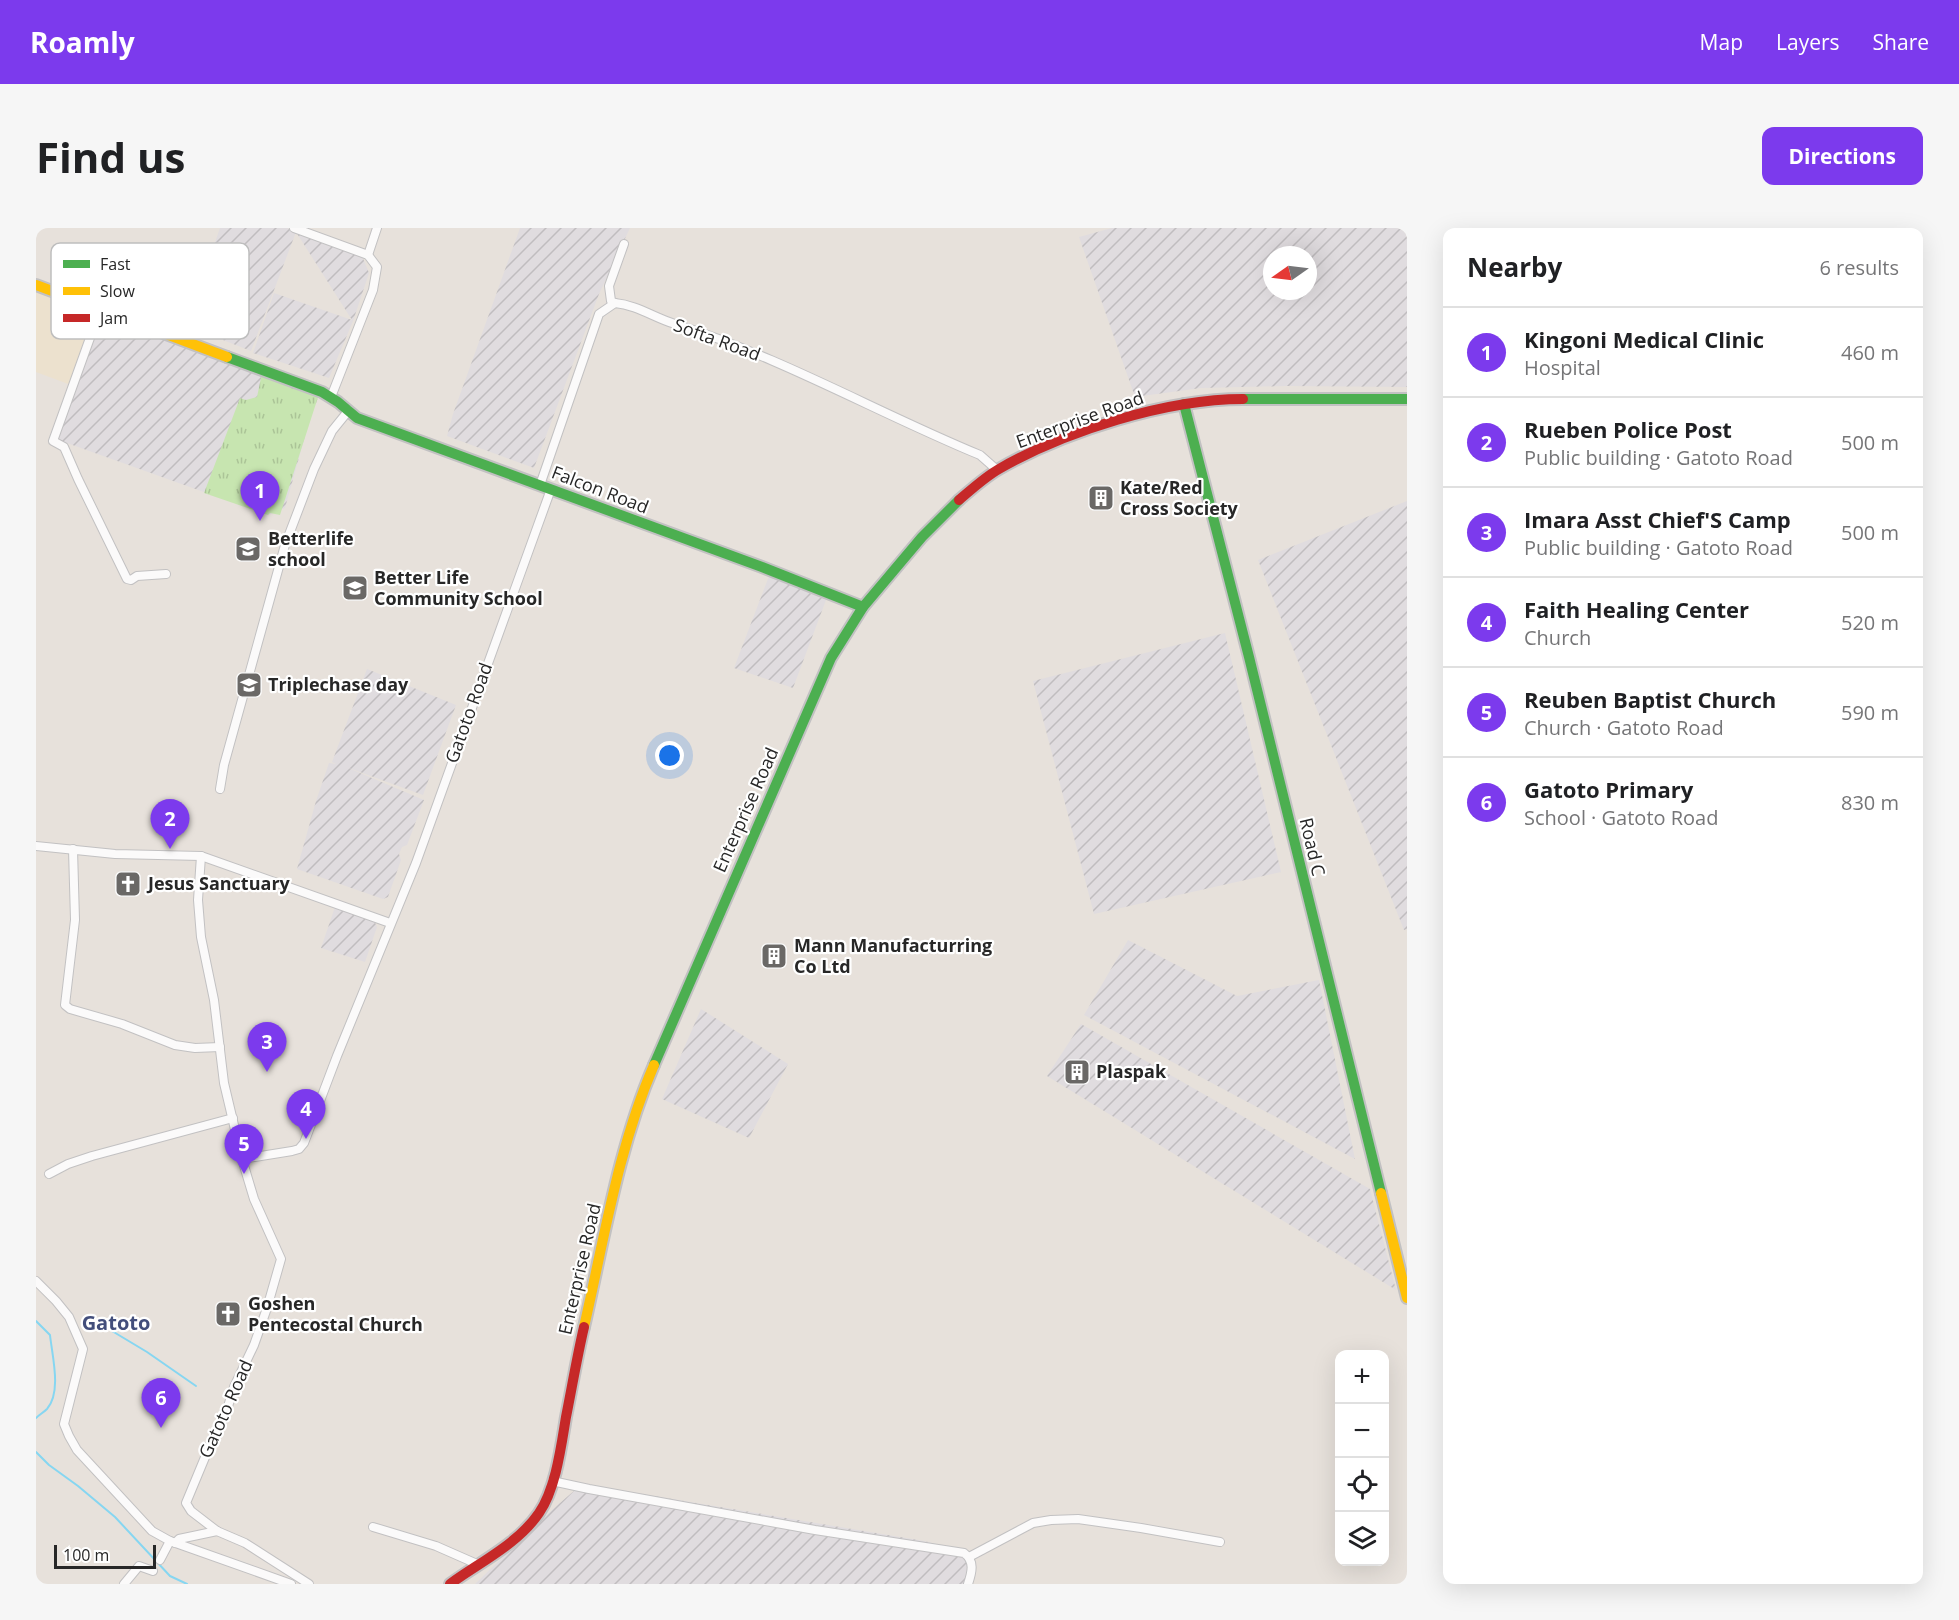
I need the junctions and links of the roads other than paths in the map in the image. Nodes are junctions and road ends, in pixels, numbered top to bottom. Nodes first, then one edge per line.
1 (294, 228) edge
2 (377, 228) edge
3 (624, 244) dead end
4 (368, 255) junction
5 (36, 285) edge
6 (51, 291) edge
7 (615, 303) junction
8 (90, 339) edge
9 (180, 339) edge
10 (331, 397) junction
11 (1407, 399) edge
12 (1184, 404) junction
13 (349, 411) junction
14 (997, 470) junction
15 (540, 485) junction
16 (551, 489) junction
17 (166, 574) dead end
18 (863, 607) junction
19 (220, 789) dead end
20 (36, 846) edge
21 (73, 849) junction
22 (201, 856) junction
23 (390, 923) junction
24 (220, 1047) junction
25 (233, 1118) junction
26 (242, 1159) junction
27 (49, 1174) dead end
28 (36, 1281) edge
29 (1407, 1298) edge
30 (552, 1481) junction
31 (373, 1527) dead end
32 (216, 1531) junction
33 (172, 1542) junction
34 (1220, 1542) dead end
35 (969, 1557) junction
36 (160, 1560) dead end
37 (477, 1564) junction
38 (153, 1571) dead end
39 (306, 1583) edge
40 (124, 1584) edge
41 (291, 1584) edge
42 (450, 1584) edge
43 (968, 1584) edge

1 - 4 street
2 - 4 street
3 - 7 street
4 - 10 street
5 - 6 street, Falcon Road
7 - 14 street, Softa Road
7 - 15 street
8 - 17 street
9 - 10 street, Falcon Road
10 - 13 street, Falcon Road
11 - 12 street, Enterprise Road
12 - 14 street, Enterprise Road
12 - 29 street, Road C
13 - 15 street, Falcon Road
13 - 19 street
14 - 18 street, Enterprise Road
15 - 16 street, Falcon Road
16 - 18 street, Falcon Road
16 - 23 street, Gatoto Road
18 - 30 street, Enterprise Road
20 - 21 street
21 - 22 street
21 - 24 street
22 - 23 street
22 - 24 street, Gatoto Road
23 - 26 street, Gatoto Road
24 - 25 street, Gatoto Road
25 - 26 street, Gatoto Road
25 - 27 street
26 - 32 street, Gatoto Road
28 - 33 street
30 - 35 street
30 - 37 street, Enterprise Road
31 - 37 street
32 - 33 street
32 - 39 street, Gatoto Road
33 - 36 street
33 - 41 street
34 - 35 street
35 - 43 street
37 - 42 street, Enterprise Road
38 - 40 street

